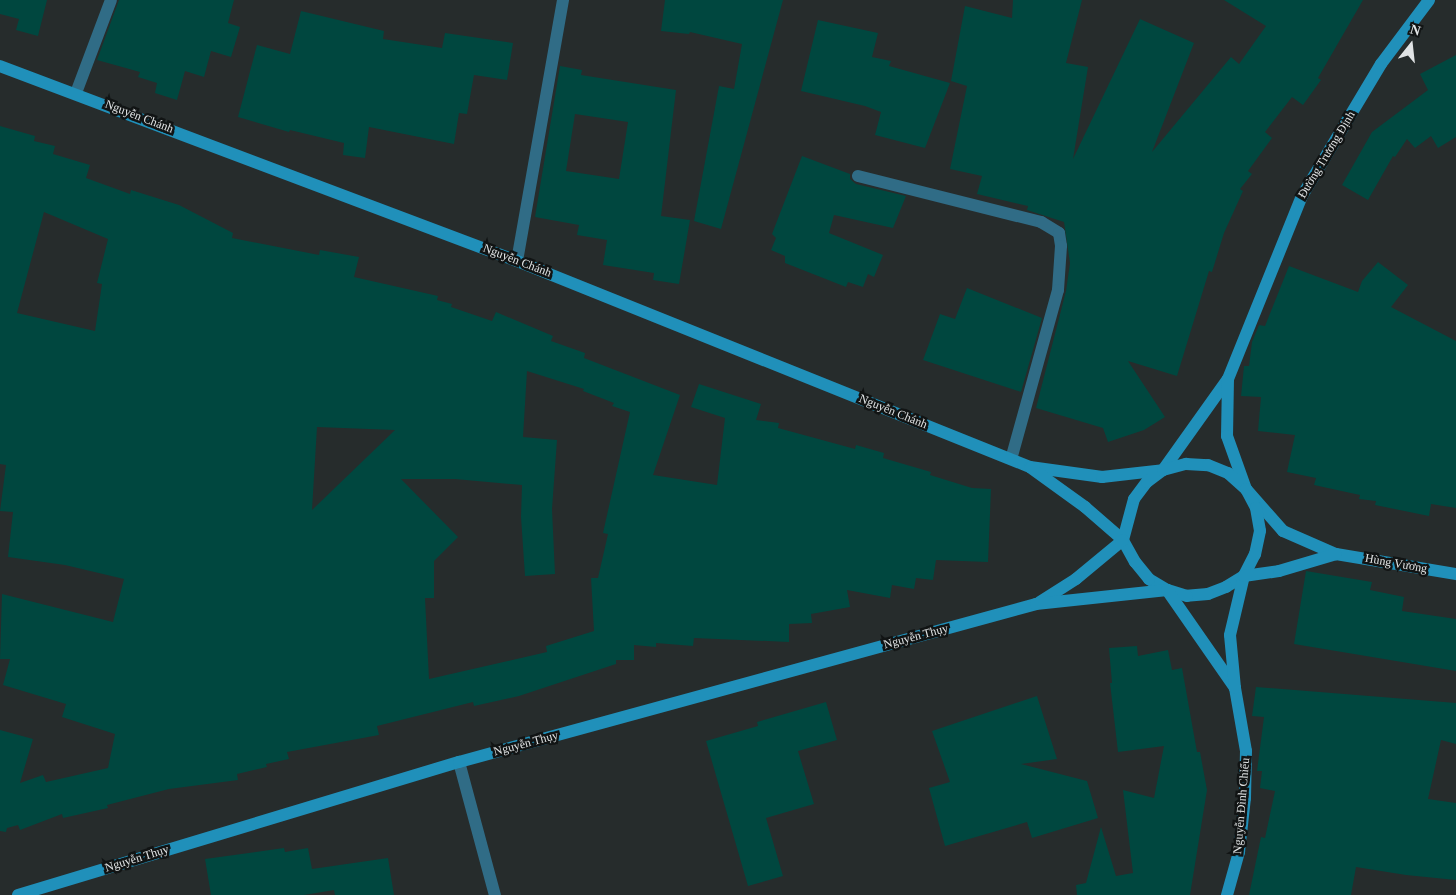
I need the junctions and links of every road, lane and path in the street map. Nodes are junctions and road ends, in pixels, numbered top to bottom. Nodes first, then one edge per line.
1 (111, 0) edge
2 (562, 0) edge
3 (1429, 0) edge
4 (0, 66) edge
5 (76, 93) junction
6 (858, 176) dead end
7 (517, 261) junction
8 (1228, 379) junction
9 (1011, 460) junction
10 (1030, 467) junction
11 (1163, 470) junction
12 (1246, 489) junction
13 (1122, 540) junction
14 (1336, 554) junction
15 (1456, 574) edge
16 (1244, 576) junction
17 (1168, 590) junction
18 (1036, 604) junction
19 (1235, 688) junction
20 (459, 762) junction
21 (18, 895) edge
22 (495, 895) edge
23 (1227, 895) edge

1 - 5 street
2 - 7 street
3 - 8 street, Đường Trương Định
4 - 5 street, Nguyễn Chánh
5 - 7 street, Nguyễn Chánh
6 - 9 street
7 - 9 street, Nguyễn Chánh
8 - 11 street, Đường Trương Định
8 - 12 street, Đường Trương Định
9 - 10 street, Nguyễn Chánh
10 - 11 street
10 - 13 street
11 - 12 street
11 - 13 street
12 - 14 street
12 - 16 street
13 - 17 street
13 - 18 street
14 - 15 street, Hùng Vương
14 - 16 street
16 - 17 street
16 - 19 street, Nguyễn Đình Chiểu
17 - 18 street
17 - 19 street
18 - 20 street, Nguyễn Thụy
19 - 23 street, Nguyễn Đình Chiểu
20 - 21 street, Nguyễn Thụy
20 - 22 street

